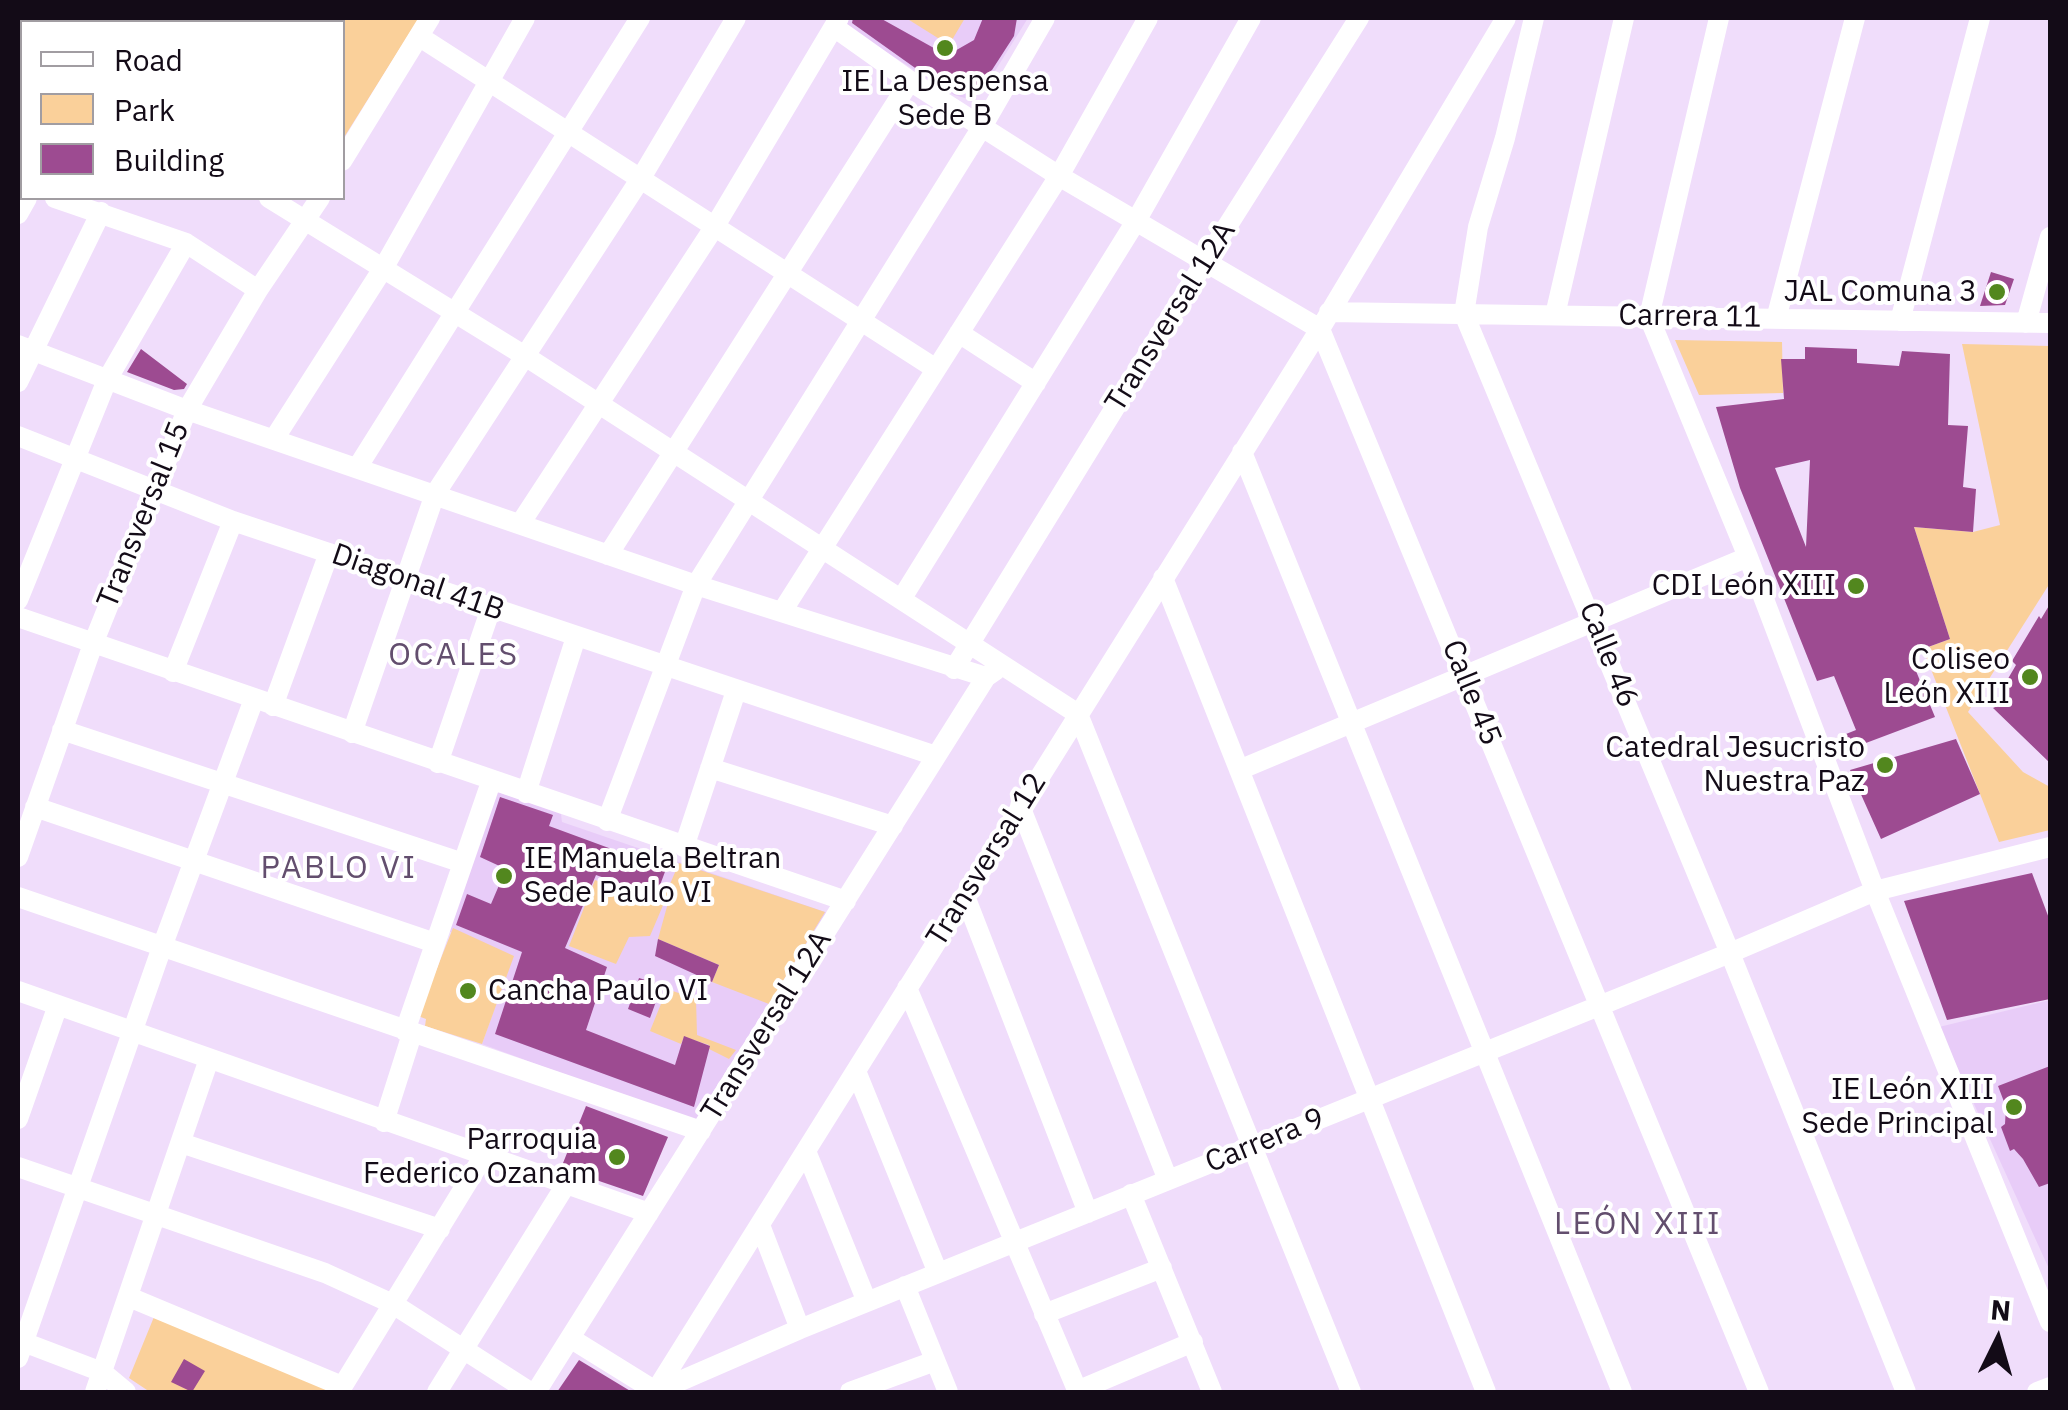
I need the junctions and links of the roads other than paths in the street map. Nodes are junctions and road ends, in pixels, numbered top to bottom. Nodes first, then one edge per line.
1 (525, 18) edge
2 (640, 18) edge
3 (736, 18) edge
4 (1045, 18) edge
5 (1148, 18) edge
6 (1251, 18) edge
7 (1359, 18) edge
8 (1506, 18) edge
9 (1534, 18) edge
10 (1624, 18) edge
11 (1718, 18) edge
12 (1855, 18) edge
13 (1980, 18) edge
14 (836, 22) edge
15 (425, 27) edge
16 (489, 81) junction
17 (910, 81) junction
18 (982, 127) junction
19 (568, 132) junction
20 (345, 156) edge
21 (1059, 176) junction
22 (641, 178) junction
23 (66, 200) edge
24 (272, 200) edge
25 (319, 200) edge
26 (102, 212) junction
27 (306, 220) junction
28 (1136, 221) junction
29 (715, 226) junction
30 (2050, 237) edge
31 (186, 242) junction
32 (1204, 263) junction
33 (384, 267) junction
34 (786, 272) junction
35 (258, 290) junction
36 (454, 312) junction
37 (1464, 314) junction
38 (1555, 316) junction
39 (1649, 317) junction
40 (1776, 319) junction
41 (861, 320) junction
42 (1325, 320) junction
43 (1900, 321) junction
44 (2026, 323) junction
45 (2050, 323) edge
46 (959, 332) junction
47 (25, 348) edge
48 (525, 356) junction
49 (936, 369) junction
50 (107, 380) junction
51 (18, 382) edge
52 (1036, 383) junction
53 (600, 404) junction
54 (187, 410) junction
55 (18, 436) edge
56 (274, 440) junction
57 (673, 452) junction
58 (1242, 452) junction
59 (73, 460) junction
60 (357, 468) junction
61 (152, 491) junction
62 (435, 494) junction
63 (749, 500) junction
64 (232, 520) junction
65 (520, 524) junction
66 (823, 547) junction
67 (329, 553) junction
68 (608, 554) junction
69 (1748, 558) junction
70 (1163, 578) junction
71 (405, 579) junction
72 (696, 585) junction
73 (902, 598) junction
74 (18, 600) edge
75 (491, 608) junction
76 (782, 610) junction
77 (18, 618) edge
78 (1594, 622) junction
79 (576, 637) junction
80 (970, 642) junction
81 (93, 644) junction
82 (1004, 665) junction
83 (664, 667) junction
84 (954, 669) junction
85 (173, 672) junction
86 (1464, 676) junction
87 (986, 677) junction
88 (736, 691) junction
89 (264, 702) junction
90 (1078, 714) junction
91 (1350, 724) junction
92 (62, 730) junction
93 (352, 734) junction
94 (936, 756) junction
95 (438, 763) junction
96 (710, 768) junction
97 (1240, 770) junction
98 (223, 782) junction
99 (491, 782) junction
100 (526, 793) junction
101 (1020, 806) junction
102 (35, 807) junction
103 (607, 821) junction
104 (893, 826) junction
105 (2050, 846) edge
106 (684, 848) junction
107 (18, 857) edge
108 (194, 859) junction
109 (463, 863) junction
110 (1875, 891) junction
111 (965, 896) junction
112 (18, 897) edge
113 (846, 901) junction
114 (436, 943) junction
115 (162, 947) junction
116 (1730, 953) junction
117 (908, 988) junction
118 (18, 991) edge
119 (58, 1005) junction
120 (1597, 1007) junction
121 (132, 1032) junction
122 (409, 1032) junction
123 (1483, 1053) junction
124 (209, 1059) junction
125 (856, 1071) junction
126 (1368, 1100) junction
127 (18, 1118) edge
128 (384, 1122) junction
129 (701, 1131) junction
130 (180, 1143) junction
131 (1252, 1146) junction
132 (806, 1151) junction
133 (483, 1157) junction
134 (18, 1168) edge
135 (1168, 1180) junction
136 (565, 1186) junction
137 (78, 1188) junction
138 (1131, 1194) junction
139 (1088, 1213) junction
140 (649, 1214) junction
141 (156, 1216) junction
142 (760, 1225) junction
143 (440, 1229) junction
144 (1014, 1243) junction
145 (1162, 1268) junction
146 (938, 1273) junction
147 (906, 1286) junction
148 (128, 1297) junction
149 (868, 1302) junction
150 (393, 1304) junction
151 (1044, 1314) junction
152 (2050, 1322) edge
153 (800, 1329) junction
154 (570, 1338) junction
155 (1193, 1342) junction
156 (19, 1346) edge
157 (463, 1351) junction
158 (935, 1361) junction
159 (98, 1382) edge
160 (2050, 1387) edge
161 (340, 1390) edge
162 (126, 1392) edge
163 (437, 1392) edge
164 (533, 1392) edge
165 (656, 1392) edge
166 (850, 1392) edge
167 (948, 1392) edge
168 (1077, 1392) edge
169 (1212, 1392) edge
170 (1351, 1392) edge
171 (1486, 1392) edge
172 (1622, 1392) edge
173 (1759, 1392) edge
174 (1906, 1392) edge
175 (2038, 1392) edge

1 - 16 street
2 - 19 street
3 - 22 street
4 - 18 street
5 - 21 street
6 - 28 street
7 - 32 street, Transversal 12A
8 - 42 street
9 - 37 street
10 - 38 street
11 - 39 street
12 - 40 street
13 - 43 street
14 - 17 street
14 - 29 street
15 - 16 street
15 - 20 street
16 - 19 street
16 - 33 street
17 - 18 street
17 - 34 street
18 - 21 street
18 - 41 street
19 - 22 street
19 - 36 street
21 - 28 street
21 - 46 street
22 - 29 street
22 - 48 street
23 - 26 street
24 - 27 street
25 - 27 street, Transversal 15
26 - 31 street
26 - 47 street
27 - 33 street
27 - 35 street, Transversal 15
28 - 32 street
28 - 52 street
29 - 34 street
29 - 53 street
30 - 44 street
31 - 35 street
31 - 50 street
32 - 42 street
32 - 80 street, Transversal 12A
33 - 36 street
33 - 56 street
34 - 41 street
34 - 57 street
35 - 54 street, Transversal 15
36 - 48 street
36 - 60 street
37 - 38 street, Carrera 11
37 - 42 street, Carrera 11
37 - 78 street, Calle 46
38 - 39 street, Carrera 11
39 - 40 street, Carrera 11
39 - 69 street
40 - 43 street, Carrera 11
41 - 49 street
41 - 63 street
42 - 58 street, Transversal 12
42 - 86 street, Calle 45
43 - 44 street, Carrera 11
44 - 45 street, Carrera 11
46 - 49 street
46 - 52 street
47 - 50 street
47 - 51 street
48 - 53 street
48 - 62 street
49 - 66 street
50 - 54 street
50 - 59 street
52 - 73 street
53 - 57 street
53 - 65 street
54 - 56 street
54 - 61 street, Transversal 15
55 - 59 street, Diagonal 41B
56 - 60 street
57 - 63 street
57 - 68 street
58 - 70 street, Transversal 12
58 - 91 street
59 - 61 street, Diagonal 41B
59 - 74 street
60 - 62 street
61 - 64 street, Diagonal 41B
61 - 81 street, Transversal 15
62 - 65 street
62 - 71 street
63 - 66 street
63 - 72 street
64 - 67 street, Diagonal 41B
64 - 85 street
65 - 68 street
66 - 73 street
66 - 76 street
67 - 71 street, Diagonal 41B
67 - 89 street
68 - 72 street
69 - 78 street
69 - 110 street
70 - 90 street, Transversal 12
70 - 97 street
71 - 75 street, Diagonal 41B
71 - 93 street
72 - 76 street
72 - 83 street
73 - 80 street
75 - 79 street, Diagonal 41B
75 - 95 street
76 - 84 street
77 - 81 street
78 - 86 street
78 - 116 street, Calle 46
79 - 83 street, Diagonal 41B
79 - 100 street
80 - 82 street
80 - 84 street, Transversal 12A
81 - 85 street
81 - 92 street, Transversal 15
82 - 87 street, Transversal 12A
82 - 90 street
83 - 88 street, Diagonal 41B
83 - 103 street
84 - 87 street
85 - 89 street
86 - 91 street
86 - 120 street, Calle 45
87 - 94 street, Transversal 12A
88 - 94 street, Diagonal 41B
88 - 96 street
89 - 93 street
89 - 98 street
90 - 101 street, Transversal 12
90 - 131 street
91 - 97 street
91 - 123 street
92 - 98 street
92 - 102 street, Transversal 15
93 - 95 street
94 - 104 street, Transversal 12A
95 - 99 street
96 - 104 street
96 - 106 street
97 - 126 street
98 - 108 street
98 - 109 street
99 - 100 street
99 - 109 street
100 - 103 street
101 - 111 street, Transversal 12
101 - 135 street
102 - 107 street, Transversal 15
102 - 108 street
103 - 106 street
104 - 113 street, Transversal 12A
105 - 110 street, Carrera 9
106 - 113 street
108 - 114 street
108 - 115 street
109 - 114 street
110 - 116 street, Carrera 9
110 - 152 street
111 - 117 street, Transversal 12
111 - 139 street
112 - 115 street
113 - 129 street, Transversal 12A
114 - 122 street
115 - 121 street
115 - 122 street
116 - 120 street, Carrera 9
116 - 174 street, Calle 46
117 - 125 street, Transversal 12
117 - 144 street
118 - 119 street
119 - 121 street
119 - 127 street
120 - 123 street, Carrera 9
120 - 173 street, Calle 45
121 - 124 street
121 - 137 street
122 - 128 street
122 - 129 street
123 - 126 street, Carrera 9
123 - 172 street
124 - 128 street
124 - 130 street
125 - 132 street, Transversal 12
125 - 146 street
126 - 131 street, Carrera 9
126 - 171 street
128 - 133 street
129 - 140 street, Transversal 12A
130 - 141 street
130 - 143 street
131 - 135 street, Carrera 9
131 - 170 street
132 - 142 street, Transversal 12
132 - 149 street
133 - 136 street
133 - 143 street
134 - 137 street
135 - 138 street, Carrera 9
136 - 140 street
136 - 157 street
137 - 141 street
137 - 156 street
138 - 139 street, Carrera 9
138 - 145 street
139 - 144 street, Carrera 9
140 - 154 street, Transversal 12A
141 - 148 street
141 - 150 street
142 - 153 street
142 - 165 street, Transversal 12
143 - 150 street
144 - 146 street, Carrera 9
144 - 151 street
145 - 151 street
145 - 155 street
146 - 147 street, Carrera 9
147 - 149 street, Carrera 9
147 - 158 street
148 - 159 street
148 - 161 street
149 - 153 street, Carrera 9
150 - 157 street
150 - 161 street
151 - 168 street
153 - 165 street, Carrera 9
154 - 164 street, Transversal 12A
154 - 165 street
155 - 168 street
155 - 169 street
156 - 159 street
157 - 163 street
157 - 164 street
158 - 166 street
158 - 167 street
159 - 162 street
160 - 175 street

